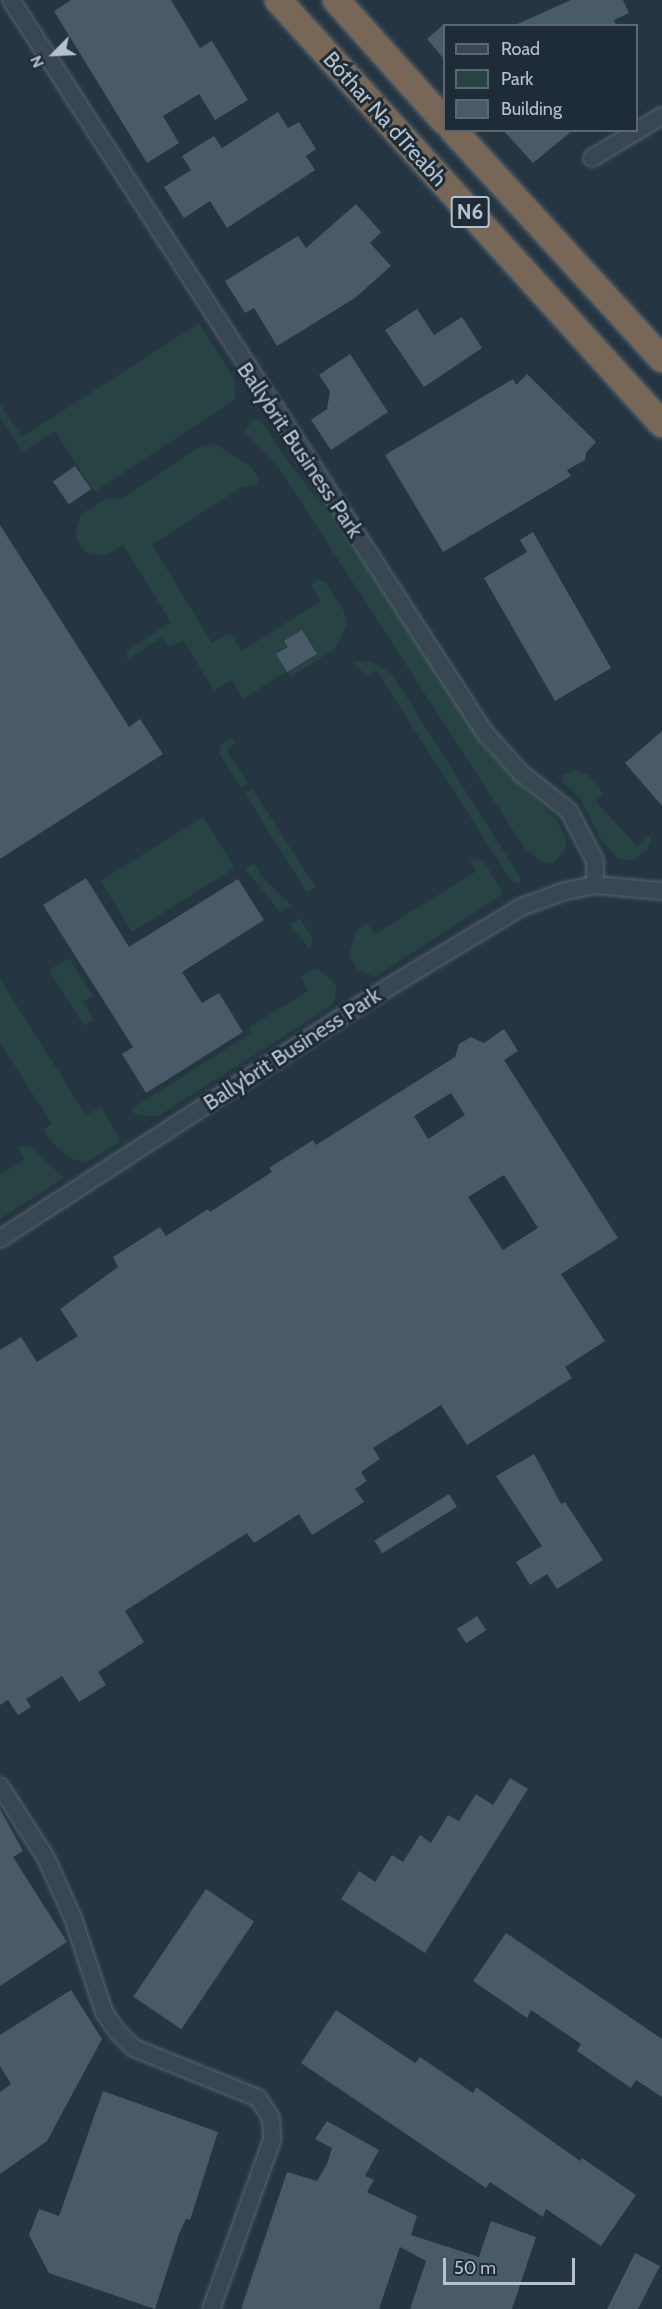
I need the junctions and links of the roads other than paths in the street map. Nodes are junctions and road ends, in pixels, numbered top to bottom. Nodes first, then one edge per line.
1 (11, 0) edge
2 (278, 0) edge
3 (336, 0) edge
4 (662, 116) edge
5 (443, 120) edge
6 (638, 130) edge
7 (455, 132) edge
8 (635, 132) edge
9 (592, 158) dead end
10 (535, 219) junction
11 (662, 334) edge
12 (662, 359) edge
13 (662, 424) edge
14 (595, 885) junction
15 (662, 891) edge
16 (0, 1239) edge
17 (0, 1786) edge
18 (211, 2309) edge

1 - 14 street, Ballybrit Business Park
2 - 13 highway, Bóthar Na dTreabh / N6
3 - 5 highway, Bóthar Na dTreabh
4 - 6 street
7 - 10 highway, Bóthar Na dTreabh / N6
8 - 9 street
10 - 11 highway, N6
10 - 12 highway, Bóthar Na dTreabh / N6
14 - 15 street, Ballybrit Business Park
14 - 16 street, Ballybrit Business Park
17 - 18 street

